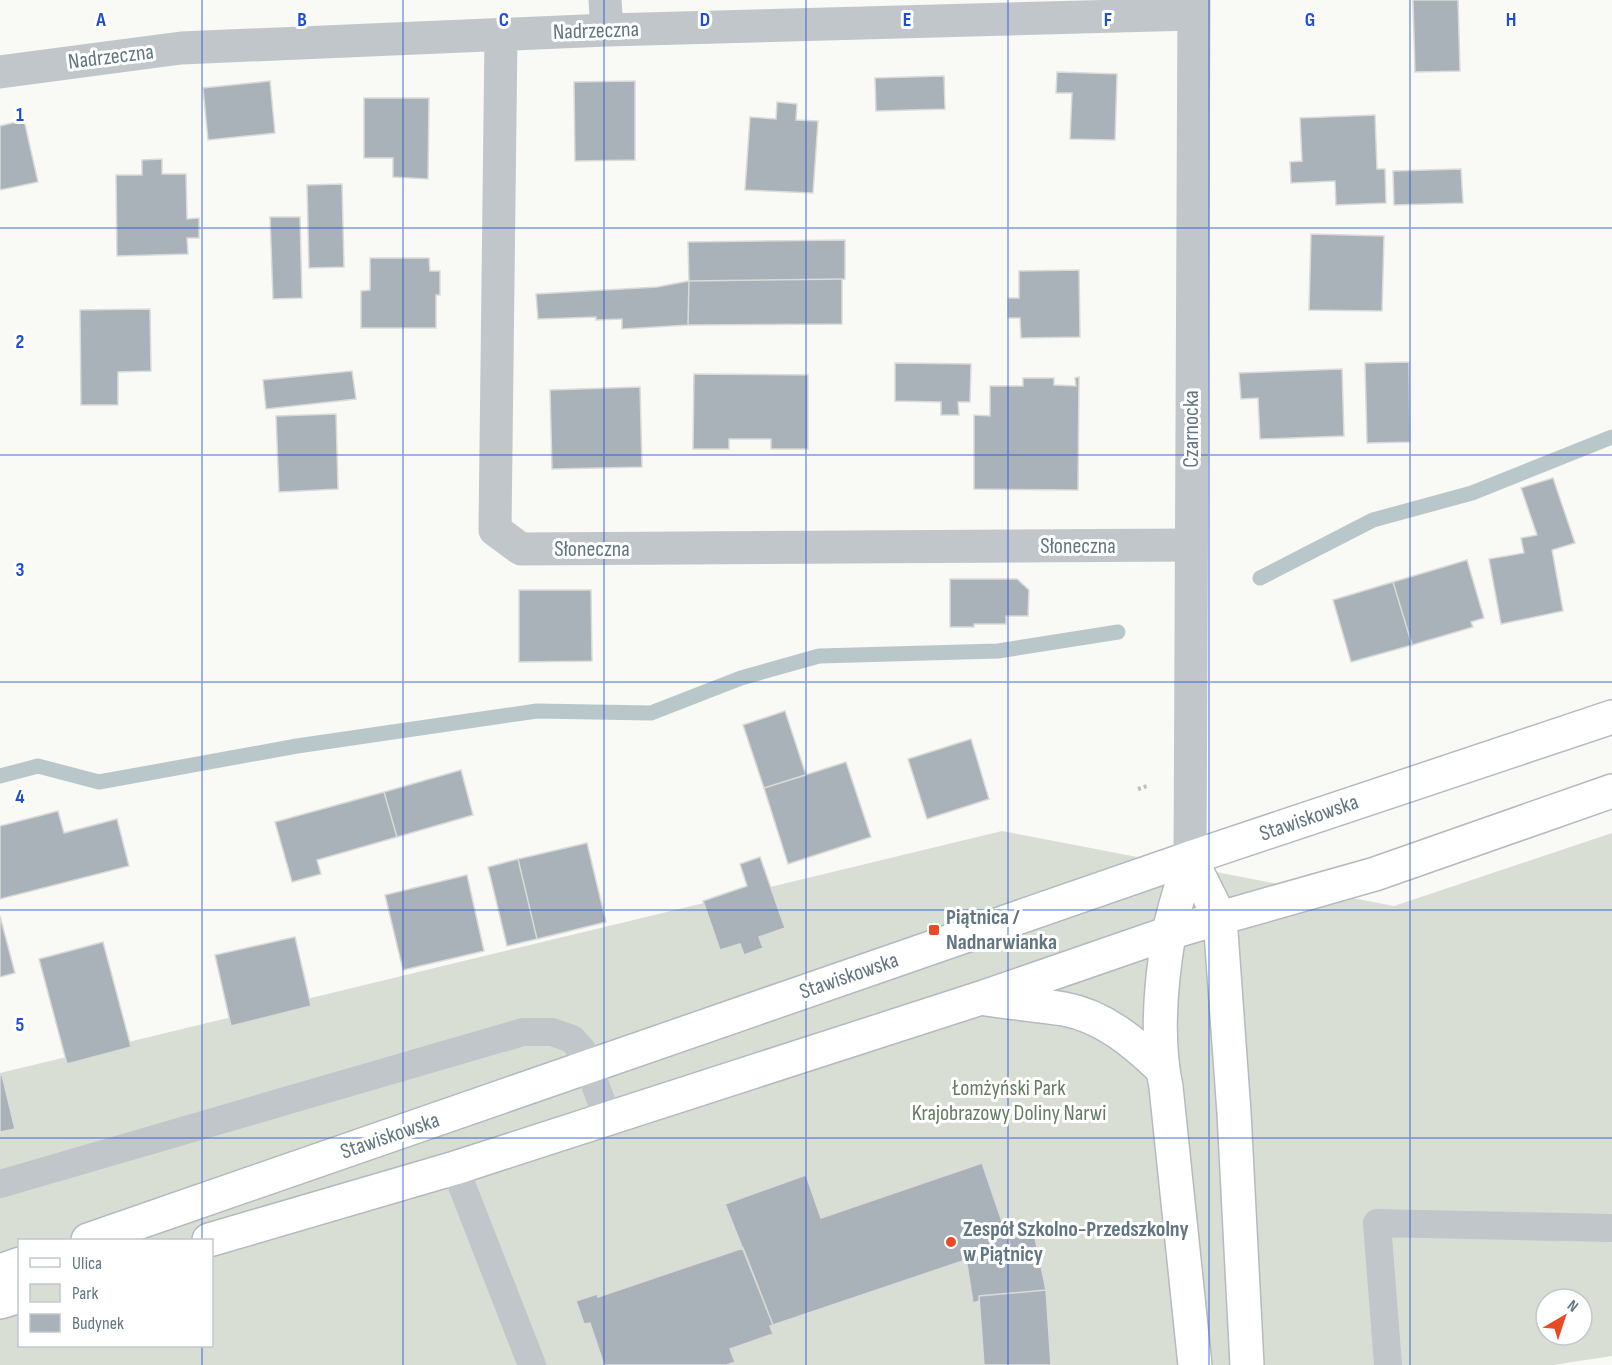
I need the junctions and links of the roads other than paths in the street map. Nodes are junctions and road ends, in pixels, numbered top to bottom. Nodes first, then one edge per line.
1 (1194, 7) edge
2 (606, 15) edge
3 (501, 35) junction
4 (0, 72) edge
5 (1191, 545) junction
6 (1612, 717) edge
7 (1612, 790) edge
8 (1190, 858) junction
9 (1220, 918) junction
10 (1169, 933) junction
11 (981, 998) junction
12 (588, 1067) junction
13 (1162, 1069) junction
14 (608, 1119) junction
15 (456, 1168) junction
16 (0, 1184) edge
17 (1612, 1228) edge
18 (91, 1239) edge
19 (212, 1239) edge
20 (18, 1265) edge
21 (0, 1271) edge
22 (18, 1297) edge
23 (0, 1302) edge
24 (532, 1365) edge
25 (1195, 1365) edge
26 (1247, 1365) edge
27 (1388, 1365) edge

1 - 2 street, Nadrzeczna
1 - 5 street, Czarnocka
2 - 3 street, Nadrzeczna
3 - 4 street, Nadrzeczna
3 - 5 street, Słoneczna
5 - 8 street, Czarnocka
6 - 8 main road, Stawiskowska
7 - 9 main road
8 - 9 main road
8 - 10 main road
8 - 12 main road, Stawiskowska
9 - 10 main road
9 - 26 main road
10 - 11 main road
10 - 13 main road
11 - 13 main road
11 - 14 main road
12 - 14 lane
12 - 16 lane
12 - 18 main road, Stawiskowska
13 - 25 main road
14 - 15 main road
15 - 19 main road
15 - 24 lane
17 - 27 lane
20 - 21 main road
22 - 23 main road

